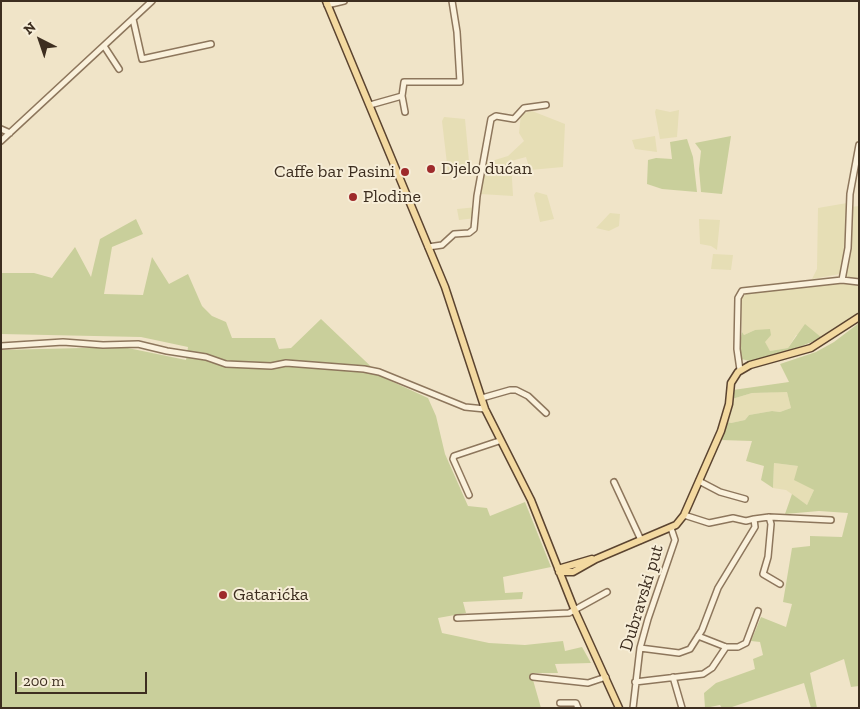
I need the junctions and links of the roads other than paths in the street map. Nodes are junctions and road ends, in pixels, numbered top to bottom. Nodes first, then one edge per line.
1 (152, 1) edge
2 (344, 1) edge
3 (452, 1) edge
4 (327, 3) edge
5 (133, 19) junction
6 (211, 44) dead end
7 (104, 46) junction
8 (119, 69) dead end
9 (402, 96) junction
10 (370, 105) junction
11 (546, 105) dead end
12 (405, 112) dead end
13 (1, 129) edge
14 (10, 133) junction
15 (1, 141) edge
16 (859, 146) edge
17 (428, 247) junction
18 (842, 280) junction
19 (859, 282) edge
20 (859, 317) edge
21 (1, 346) edge
22 (740, 370) junction
23 (482, 398) junction
24 (485, 409) junction
25 (546, 413) dead end
26 (500, 440) junction
27 (614, 482) dead end
28 (699, 482) junction
29 (469, 496) dead end
30 (745, 499) dead end
31 (684, 515) junction
32 (769, 517) junction
33 (754, 519) junction
34 (831, 520) dead end
35 (671, 528) junction
36 (641, 540) junction
37 (596, 559) junction
38 (559, 571) junction
39 (573, 572) junction
40 (780, 584) dead end
41 (607, 592) dead end
42 (568, 594) junction
43 (575, 611) junction
44 (758, 611) dead end
45 (457, 618) dead end
46 (698, 636) junction
47 (726, 647) junction
48 (640, 648) junction
49 (606, 677) junction
50 (673, 677) junction
51 (533, 678) dead end
52 (635, 682) junction
53 (560, 703) dead end
54 (578, 708) edge
55 (619, 708) edge
56 (633, 708) edge
57 (682, 708) edge

1 - 5 street
2 - 4 street
3 - 9 street
4 - 10 main road
5 - 6 street
5 - 7 street
7 - 8 street
7 - 14 street
9 - 10 street
9 - 12 street
10 - 17 main road
11 - 17 street
13 - 14 street
14 - 15 street
16 - 18 street
17 - 23 main road
18 - 19 street
18 - 22 street
20 - 22 main road
21 - 24 street
22 - 28 main road, Dubravski put
23 - 24 main road
23 - 25 street
24 - 26 main road
26 - 29 street
26 - 38 main road
27 - 36 street
28 - 30 street
28 - 31 main road, Dubravski put
31 - 33 street
31 - 35 main road, Dubravski put
32 - 33 street
32 - 34 street
32 - 40 street
33 - 46 street
35 - 36 main road, Dubravski put
35 - 48 street, Dubravski put
36 - 37 main road, Dubravski put
37 - 38 main road, Dubravski put
37 - 39 main road, Dubravski put
38 - 39 main road, Dubravski put
38 - 42 main road
39 - 42 main road
41 - 43 street
42 - 43 main road
43 - 45 street
43 - 49 main road
44 - 47 street
46 - 47 street
46 - 48 street
47 - 50 street
48 - 52 street, Dubravski put
49 - 51 street
49 - 55 main road
50 - 52 street
50 - 57 street
52 - 56 street, Dubravski put
53 - 54 street

